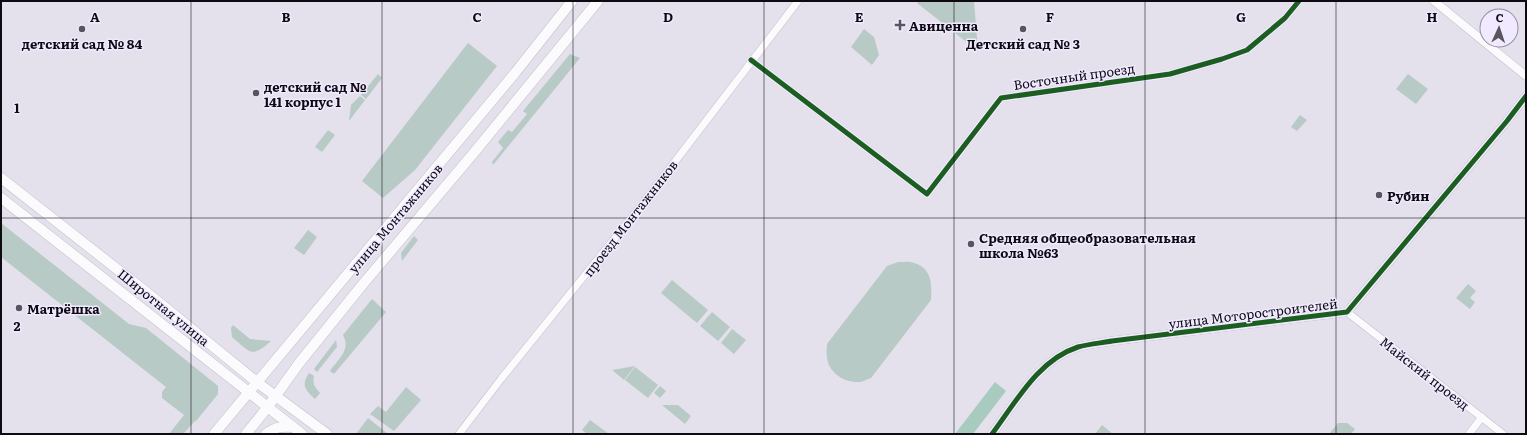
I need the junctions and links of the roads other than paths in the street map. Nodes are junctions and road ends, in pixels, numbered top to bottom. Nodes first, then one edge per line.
1 (572, 1) edge
2 (598, 1) edge
3 (798, 1) edge
4 (1300, 1) edge
5 (1434, 1) edge
6 (751, 60) junction
7 (1526, 76) edge
8 (1526, 96) edge
9 (1, 178) edge
10 (1, 198) edge
11 (1347, 312) junction
12 (258, 383) junction
13 (249, 394) junction
14 (276, 395) junction
15 (267, 408) junction
16 (1482, 417) junction
17 (293, 427) junction
18 (214, 434) edge
19 (246, 434) edge
20 (266, 434) edge
21 (302, 434) edge
22 (327, 434) edge
23 (459, 434) edge
24 (992, 434) edge
25 (1469, 434) edge
26 (1503, 434) edge

1 - 12 main road, улица Монтажников
2 - 14 main road, улица Монтажников
3 - 6 street, проезд Монтажников
4 - 6 street, Восточный проезд
5 - 7 street
6 - 23 street, проезд Монтажников
8 - 11 street, улица Моторостроителей
9 - 12 main road, Широтная улица
10 - 13 main road, Широтная улица
11 - 16 street, Майский проезд
11 - 24 street, улица Моторостроителей
12 - 13 main road, улица Монтажников
12 - 14 main road, Широтная улица
13 - 15 main road, Широтная улица
13 - 18 main road, улица Монтажников
14 - 15 main road, улица Монтажников
14 - 22 main road, Широтная улица
15 - 17 main road, Широтная улица
15 - 19 main road, улица Монтажников
16 - 25 street
16 - 26 street, Майский проезд
17 - 20 main road
17 - 21 main road, Широтная улица

